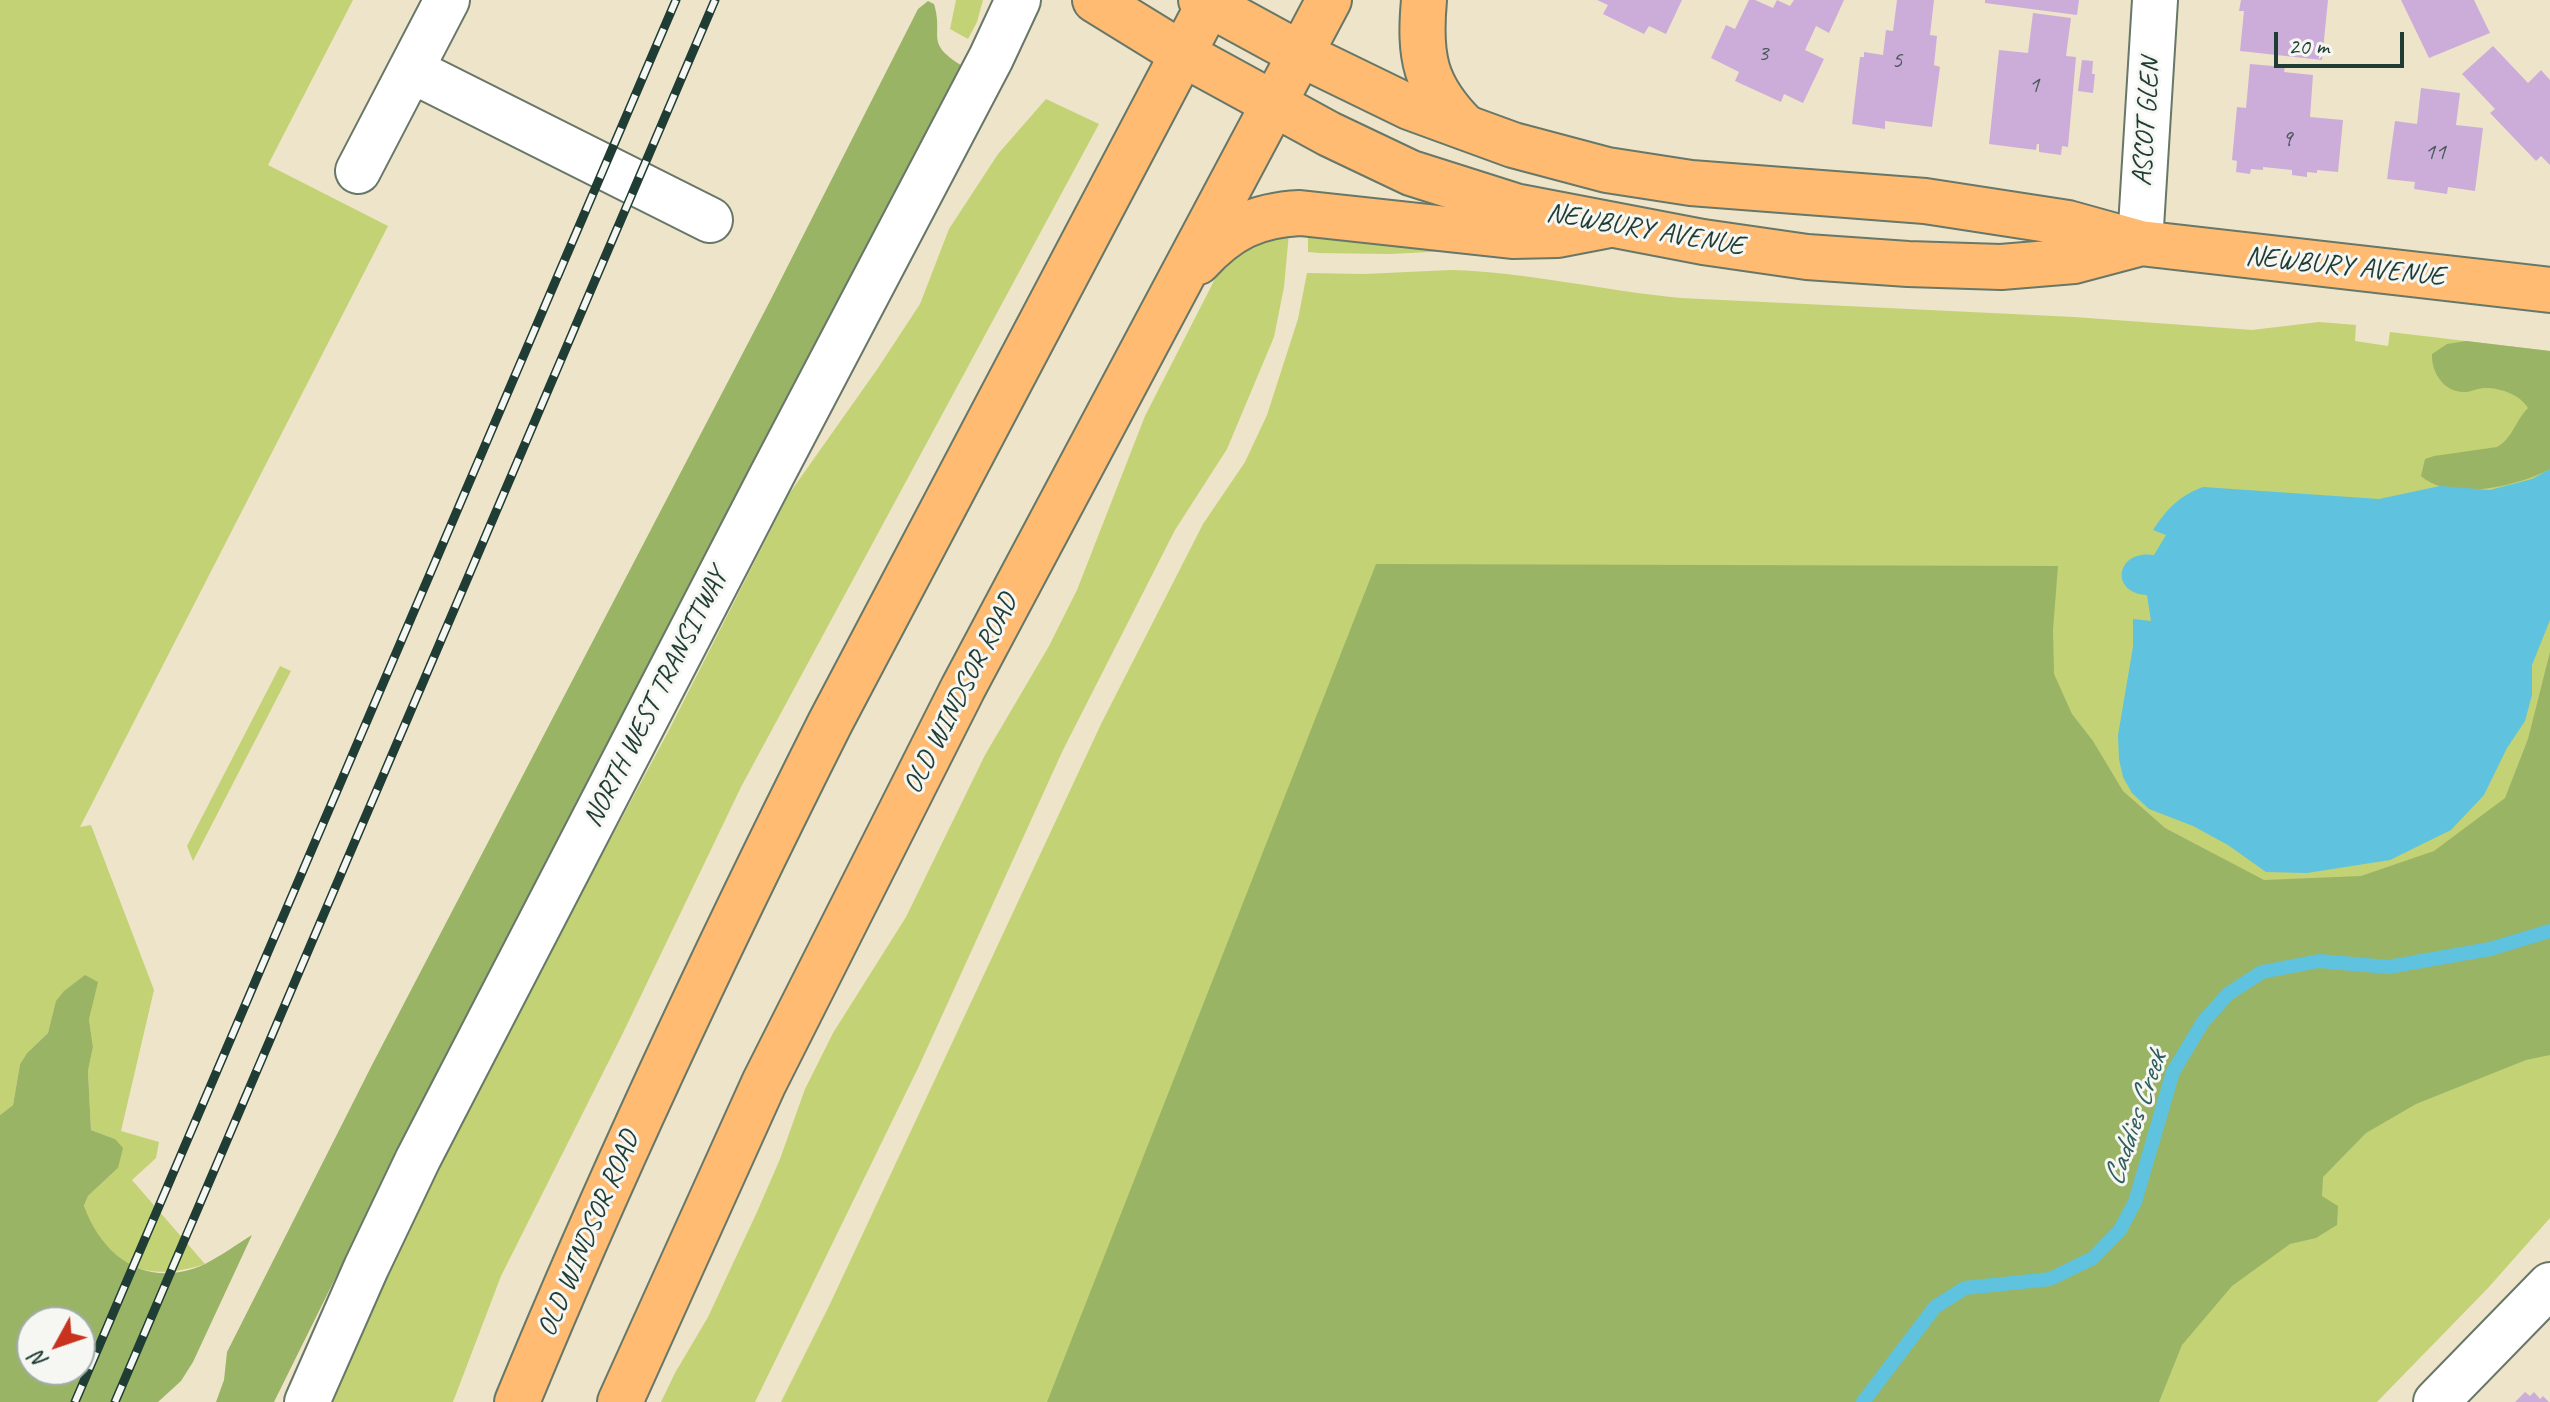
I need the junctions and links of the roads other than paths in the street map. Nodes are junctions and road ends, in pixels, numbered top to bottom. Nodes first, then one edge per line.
1 (447, 0) edge
2 (1018, 0) edge
3 (1095, 0) edge
4 (1329, 0) edge
5 (1424, 0) edge
6 (2155, 0) edge
7 (1207, 2) edge
8 (1181, 53) junction
9 (1300, 54) junction
10 (411, 70) junction
11 (1273, 104) junction
12 (1465, 127) junction
13 (358, 171) dead end
14 (710, 220) dead end
15 (1610, 225) junction
16 (2140, 243) junction
17 (1178, 284) junction
18 (2550, 290) edge
19 (2543, 1306) edge
20 (307, 1402) edge
21 (517, 1402) edge
22 (620, 1402) edge
23 (2436, 1402) edge

1 - 10 street
2 - 20 street, NORTH WEST TRANSITWAY
3 - 8 main road, NEWBURY AVENUE
4 - 9 main road, OLD WINDSOR ROAD
5 - 12 main road
6 - 16 street, ASCOT GLEN
7 - 8 main road, OLD WINDSOR ROAD
7 - 9 main road, NEWBURY AVENUE
8 - 11 main road, NEWBURY AVENUE
8 - 21 main road, OLD WINDSOR ROAD
9 - 11 main road, OLD WINDSOR ROAD
9 - 12 main road, NEWBURY AVENUE
10 - 13 street
10 - 14 street
11 - 15 main road, NEWBURY AVENUE
11 - 17 main road, OLD WINDSOR ROAD
12 - 16 main road, NEWBURY AVENUE
15 - 16 main road, NEWBURY AVENUE
15 - 17 main road
16 - 18 main road, NEWBURY AVENUE
17 - 22 main road, OLD WINDSOR ROAD
19 - 23 street

